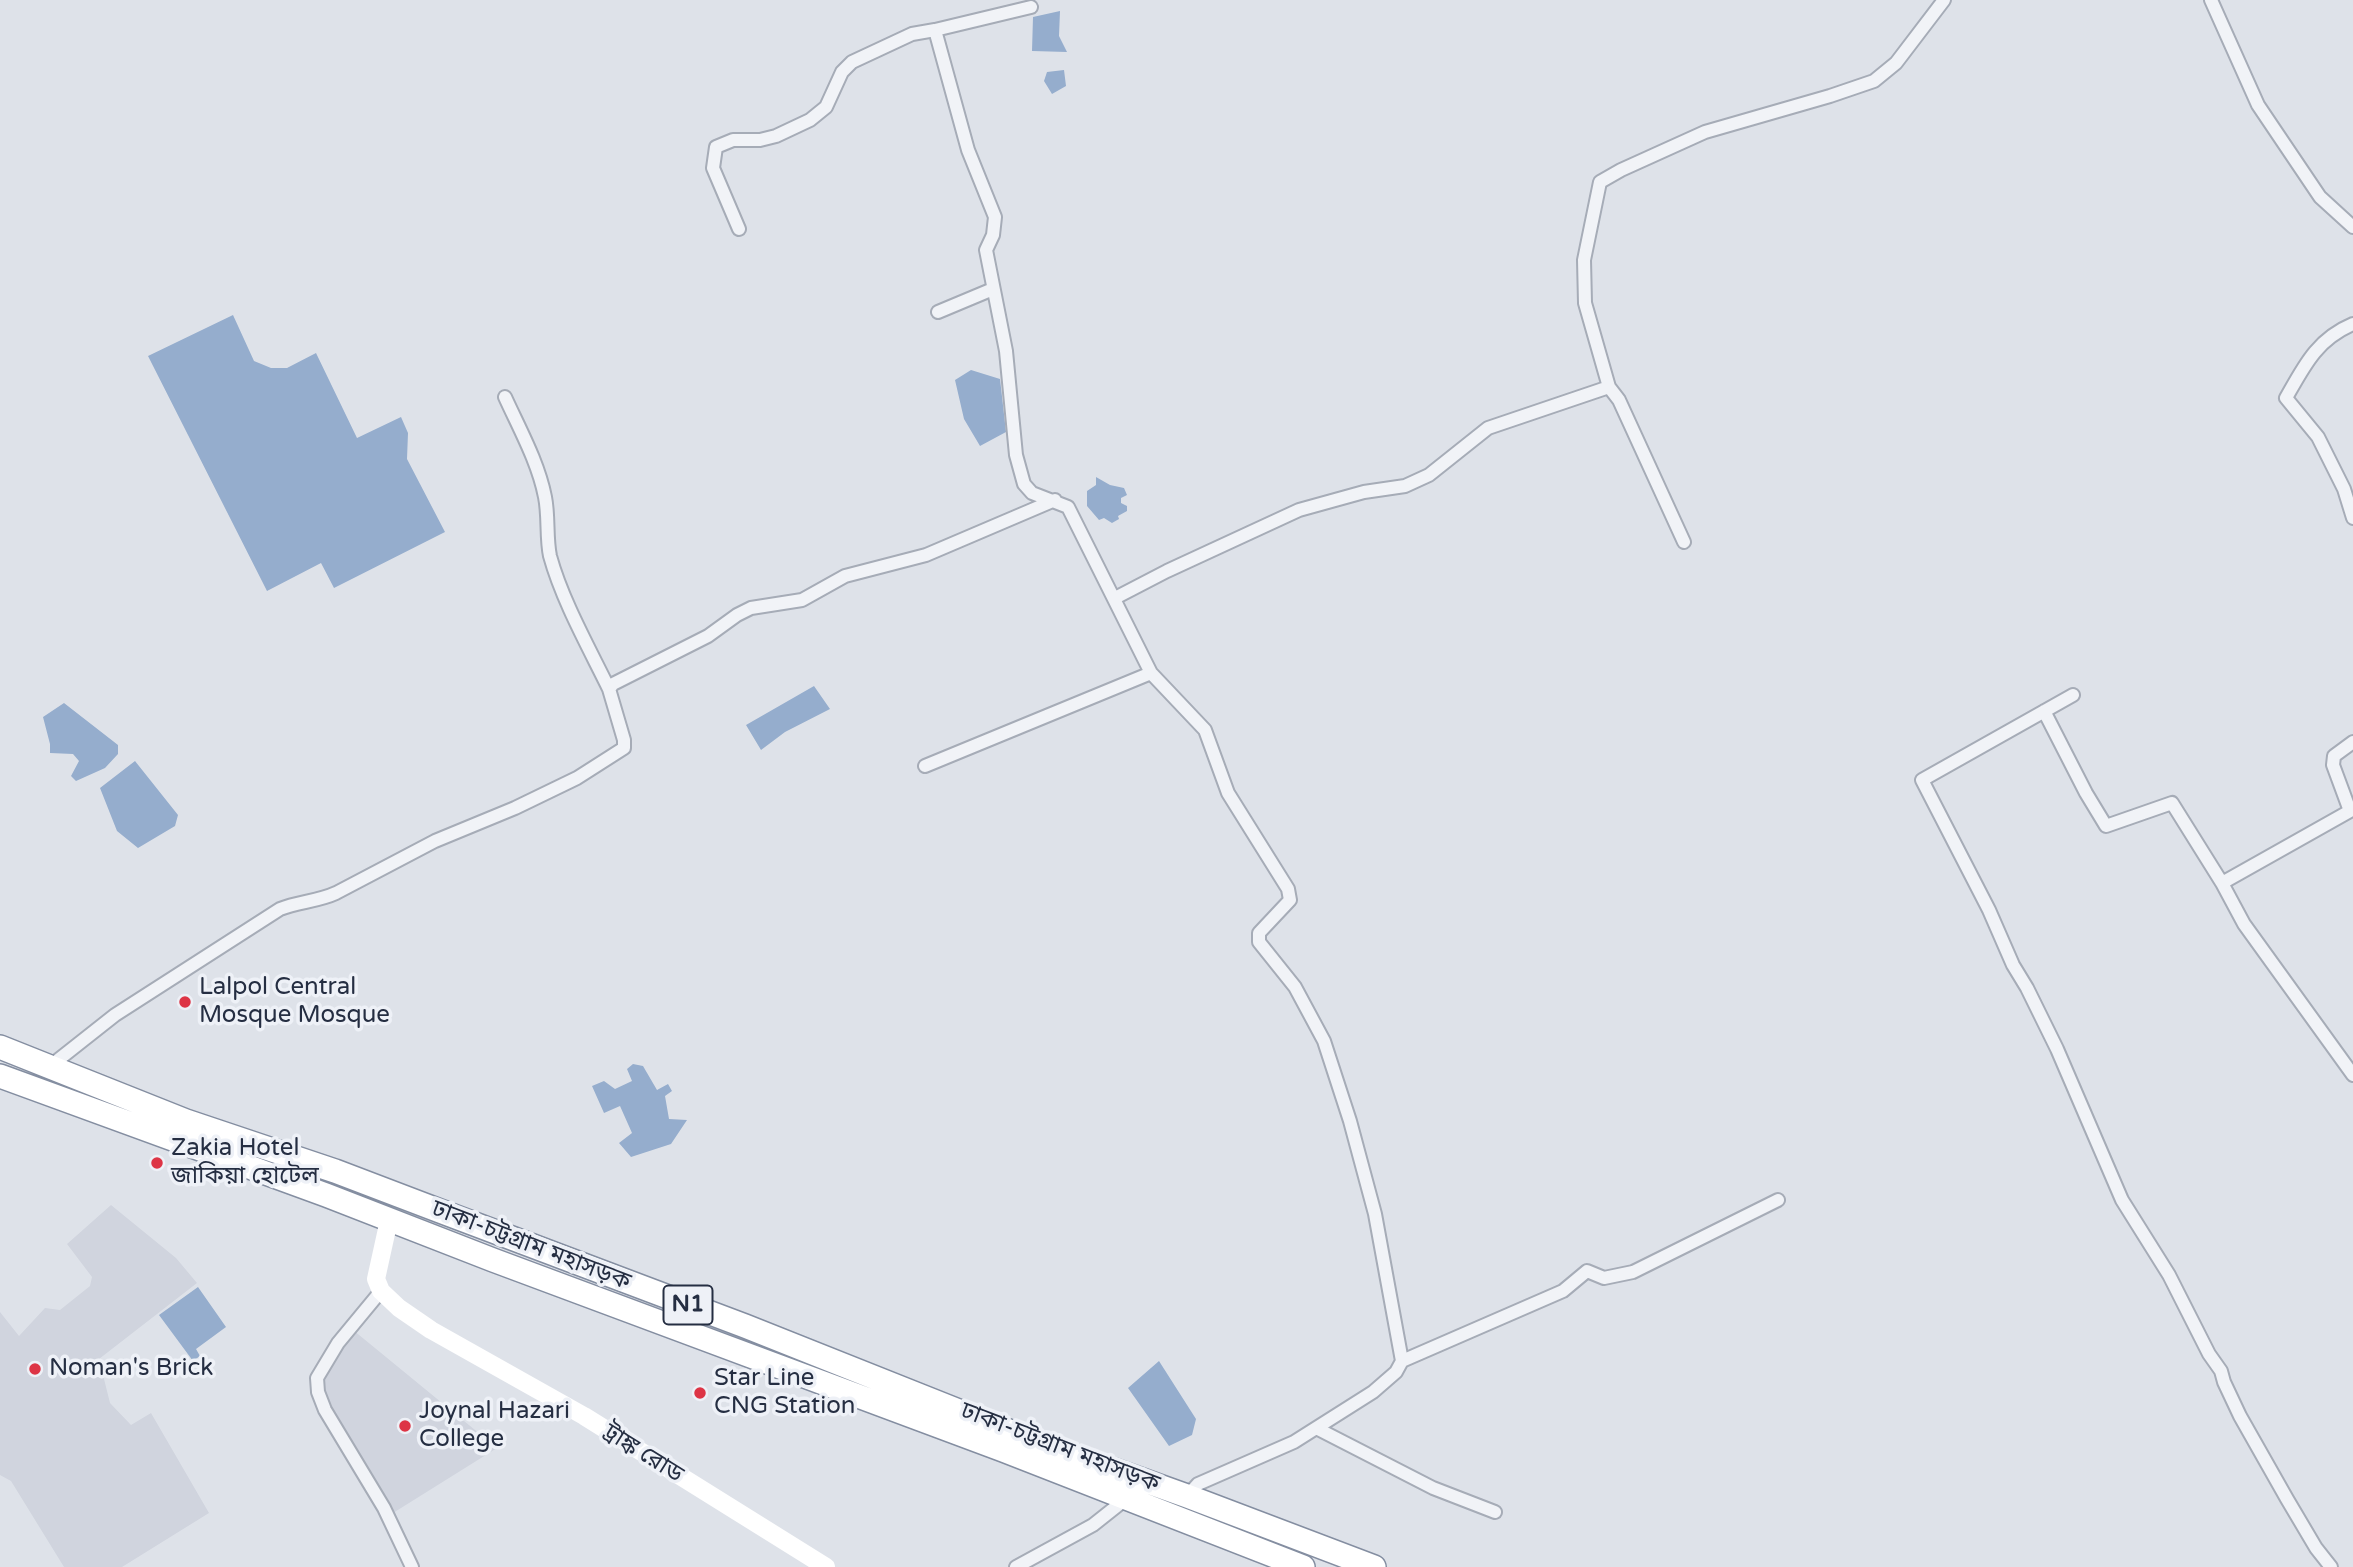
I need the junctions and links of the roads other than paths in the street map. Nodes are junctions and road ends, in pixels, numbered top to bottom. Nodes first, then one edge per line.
1 (1944, 0) edge
2 (2211, 0) edge
3 (1031, 7) dead end
4 (935, 30) junction
5 (2353, 227) edge
6 (739, 229) dead end
7 (993, 289) junction
8 (938, 312) dead end
9 (2353, 324) edge
10 (1609, 387) junction
11 (505, 397) dead end
12 (1055, 500) junction
13 (2353, 518) edge
14 (1684, 542) dead end
15 (1115, 598) junction
16 (1151, 673) junction
17 (609, 689) junction
18 (2073, 695) dead end
19 (2044, 711) junction
20 (2353, 742) edge
21 (925, 766) dead end
22 (2222, 883) junction
23 (0, 1038) edge
24 (0, 1047) edge
25 (58, 1060) junction
26 (2353, 1074) edge
27 (0, 1076) edge
28 (0, 1087) edge
29 (163, 1111) junction
30 (149, 1131) junction
31 (335, 1171) junction
32 (326, 1195) junction
33 (1778, 1200) dead end
34 (390, 1220) junction
35 (535, 1248) junction
36 (572, 1262) junction
37 (523, 1271) junction
38 (565, 1286) junction
39 (382, 1291) junction
40 (1402, 1361) junction
41 (1316, 1428) junction
42 (1187, 1496) junction
43 (1127, 1498) junction
44 (1495, 1511) dead end
45 (412, 1567) edge
46 (826, 1567) edge
47 (1016, 1567) edge
48 (1303, 1567) edge
49 (1374, 1567) edge
50 (2331, 1567) edge

1 - 10 street
2 - 5 street
3 - 4 street
4 - 6 street
4 - 7 street
7 - 8 street
7 - 12 street
9 - 13 street
10 - 14 street
10 - 15 street
11 - 17 street
12 - 15 street
12 - 17 street
15 - 16 street
16 - 21 street
16 - 40 street
17 - 25 street
18 - 19 street
19 - 22 street
19 - 50 street
20 - 22 street
22 - 26 street
23 - 25 main road
24 - 29 highway, ঢাকা-চট্টগ্রাম মহাসড়ক / N1
25 - 29 main road
27 - 30 highway, ঢাকা-চট্টগ্রাম মহাসড়ক / N1
28 - 30 main road
29 - 31 highway, ঢাকা-চট্টগ্রাম মহাসড়ক / N1
30 - 32 highway, ঢাকা-চট্টগ্রাম মহাসড়ক / N1
31 - 32 highway
31 - 35 highway, ঢাকা-চট্টগ্রাম মহাসড়ক / N1
32 - 34 highway, ঢাকা-চট্টগ্রাম মহাসড়ক / N1
33 - 40 street
34 - 37 highway, ঢাকা-চট্টগ্রাম মহাসড়ক / N1
34 - 39 main road
35 - 36 highway, ঢাকা-চট্টগ্রাম মহাসড়ক / N1
35 - 37 highway
36 - 38 highway
36 - 42 highway, ঢাকা-চট্টগ্রাম মহাসড়ক / N1
37 - 38 highway, ঢাকা-চট্টগ্রাম মহাসড়ক / N1
38 - 43 highway, ঢাকা-চট্টগ্রাম মহাসড়ক / N1
39 - 45 street
39 - 46 main road, ট্রাঙ্ক রোড
40 - 41 street
41 - 42 street
41 - 44 street
42 - 49 highway, ঢাকা-চট্টগ্রাম মহাসড়ক / N1
43 - 47 street
43 - 48 highway, ঢাকা-চট্টগ্রাম মহাসড়ক / N1

